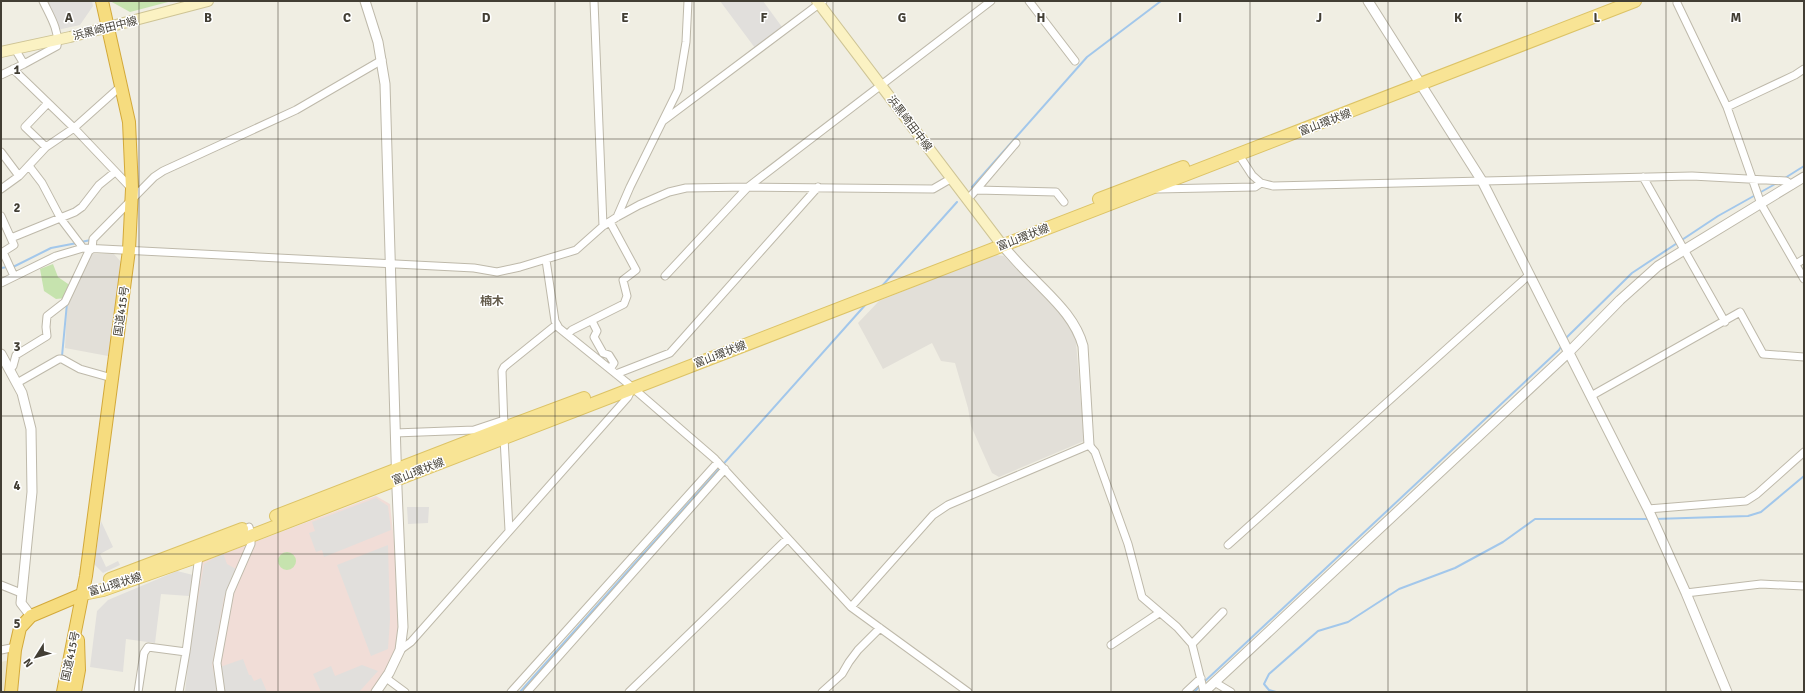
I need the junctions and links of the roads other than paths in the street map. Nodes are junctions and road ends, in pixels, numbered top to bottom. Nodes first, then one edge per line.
1 (43, 1) edge
2 (102, 1) edge
3 (208, 1) edge
4 (365, 1) edge
5 (594, 1) edge
6 (688, 1) edge
7 (992, 1) edge
8 (1030, 1) edge
9 (1368, 1) edge
10 (1614, 1) edge
11 (1635, 1) edge
12 (819, 2) edge
13 (1677, 4) dead end
14 (108, 27) junction
15 (58, 40) junction
16 (15, 49) junction
17 (1, 52) edge
18 (382, 60) junction
19 (1075, 61) dead end
20 (24, 64) junction
21 (13, 69) junction
22 (1804, 69) edge
23 (1, 75) edge
24 (1419, 81) junction
25 (881, 85) junction
26 (121, 86) junction
27 (48, 103) junction
28 (1727, 107) junction
29 (662, 123) junction
30 (74, 128) junction
31 (1016, 143) dead end
32 (46, 147) junction
33 (1, 152) edge
34 (1239, 155) junction
35 (29, 166) junction
36 (114, 172) junction
37 (20, 176) junction
38 (1643, 177) junction
39 (1804, 177) edge
40 (952, 178) junction
41 (1752, 180) junction
42 (1482, 182) junction
43 (1261, 183) junction
44 (1792, 185) junction
45 (748, 187) junction
46 (818, 187) junction
47 (1, 189) edge
48 (976, 190) junction
49 (1148, 190) junction
50 (131, 195) junction
51 (968, 199) junction
52 (1064, 202) dead end
53 (1761, 204) junction
54 (1, 216) edge
55 (617, 218) junction
56 (61, 219) junction
57 (606, 224) junction
58 (11, 238) junction
59 (1000, 242) junction
60 (82, 248) junction
61 (92, 249) junction
62 (129, 250) junction
63 (1685, 250) junction
64 (1804, 259) edge
65 (546, 260) junction
66 (1796, 264) junction
67 (392, 265) junction
68 (1529, 275) junction
69 (14, 276) junction
70 (665, 276) dead end
71 (1804, 279) edge
72 (1, 283) edge
73 (592, 321) junction
74 (1725, 322) junction
75 (556, 325) junction
76 (568, 334) junction
77 (1569, 352) junction
78 (1, 354) edge
79 (1804, 357) edge
80 (10, 369) junction
81 (610, 369) junction
82 (616, 374) junction
83 (112, 378) junction
84 (17, 383) junction
85 (629, 385) junction
86 (1591, 396) junction
87 (504, 428) junction
88 (395, 433) junction
89 (1089, 445) junction
90 (1804, 452) edge
91 (718, 462) junction
92 (725, 469) junction
93 (397, 475) junction
94 (1648, 509) junction
95 (510, 530) junction
96 (250, 531) junction
97 (787, 539) junction
98 (1228, 545) dead end
99 (200, 556) junction
100 (1, 585) edge
101 (1804, 586) edge
102 (22, 593) junction
103 (1686, 593) junction
104 (83, 594) junction
105 (851, 607) junction
106 (1223, 612) dead end
107 (1159, 614) junction
108 (31, 616) junction
109 (77, 621) junction
110 (880, 628) junction
111 (1192, 644) junction
112 (1111, 645) dead end
113 (16, 647) junction
114 (1, 650) edge
115 (400, 650) junction
116 (186, 652) junction
117 (539, 661) junction
118 (547, 669) junction
119 (386, 678) junction
120 (1201, 678) junction
121 (1216, 683) junction
122 (11, 692) edge
123 (63, 692) edge
124 (75, 692) edge
125 (138, 692) edge
126 (179, 692) edge
127 (221, 692) edge
128 (376, 692) edge
129 (405, 692) edge
130 (511, 692) edge
131 (527, 692) edge
132 (629, 692) edge
133 (822, 692) edge
134 (968, 692) edge
135 (1186, 692) edge
136 (1204, 692) edge
137 (1231, 692) edge
138 (1727, 692) edge

1 - 15 street
2 - 14 highway, 国道415号
3 - 14 main road, 浜黒崎田中線
4 - 18 street
5 - 57 street
6 - 29 street
7 - 25 street
8 - 19 street
9 - 24 street
10 - 24 main road, 富山環状線
11 - 24 main road, 富山環状線
12 - 25 main road, 浜黒崎田中線
12 - 29 street
13 - 28 street
14 - 15 main road, 浜黒崎田中線
14 - 26 highway, 国道415号
15 - 16 main road, 浜黒崎田中線
15 - 20 street
16 - 17 main road, 浜黒崎田中線
16 - 20 street
18 - 50 street
18 - 67 street
20 - 21 street
21 - 23 street
21 - 27 street
22 - 28 street
24 - 34 main road, 富山環状線
24 - 42 street
24 - 59 main road, 富山環状線
25 - 40 main road, 浜黒崎田中線
25 - 45 street
26 - 30 street
26 - 50 highway, 国道415号
27 - 30 street
27 - 32 street
28 - 41 street
29 - 55 street
30 - 32 street
30 - 36 street
31 - 48 street
32 - 35 street
33 - 37 street
34 - 43 street
34 - 49 main road, 富山環状線
35 - 37 street
35 - 56 street
36 - 50 street
36 - 56 street
37 - 47 street
38 - 41 street
38 - 42 street
38 - 63 street
39 - 44 street
40 - 46 street
40 - 51 main road, 浜黒崎田中線
41 - 44 street
41 - 53 street
42 - 43 street
42 - 68 street
43 - 49 street
44 - 53 street
45 - 46 street
45 - 55 street
45 - 70 street
46 - 82 street
48 - 51 street
48 - 52 street
49 - 59 main road, 富山環状線
50 - 61 street
50 - 62 highway, 国道415号
51 - 59 main road, 浜黒崎田中線
53 - 63 street
53 - 66 street
54 - 58 street
55 - 57 street
56 - 58 street
56 - 60 street
57 - 65 street
57 - 73 street
58 - 69 street
59 - 85 main road, 富山環状線
59 - 89 street
60 - 61 street
60 - 69 street
61 - 62 street
61 - 80 street
62 - 67 street
62 - 83 highway, 国道415号
63 - 74 street
63 - 77 street
64 - 66 street
65 - 67 street
65 - 75 street
66 - 71 street
67 - 88 street
68 - 77 street
68 - 98 street
69 - 72 street
73 - 76 street
73 - 81 street
74 - 79 street
74 - 86 street
75 - 76 street
75 - 87 street
76 - 81 street
77 - 86 street
77 - 121 street
78 - 80 street
80 - 84 street
81 - 82 street
82 - 85 street
83 - 84 street
83 - 104 highway, 国道415号
84 - 102 street
85 - 87 main road, 富山環状線
85 - 91 street
85 - 95 street
86 - 94 street
87 - 88 street
87 - 93 main road, 富山環状線
87 - 95 street
88 - 93 street
89 - 105 street
89 - 107 street
90 - 94 street
91 - 92 street
91 - 117 street
92 - 97 street
92 - 118 street
93 - 96 main road, 富山環状線
93 - 115 street
94 - 103 street
95 - 115 street
96 - 99 main road, 富山環状線
96 - 104 main road, 富山環状線
96 - 127 street
97 - 105 street
97 - 132 street
99 - 104 main road, 富山環状線
99 - 116 street
100 - 102 street
101 - 103 street
102 - 108 street
103 - 138 street
104 - 108 highway
104 - 109 highway, 国道415号
105 - 110 street
106 - 111 street
107 - 111 street
107 - 112 street
108 - 113 highway
109 - 123 highway, 国道415号
109 - 124 highway, 国道415号
110 - 133 street
110 - 134 street
111 - 120 street
113 - 114 street
113 - 122 highway
115 - 119 street
116 - 125 street
116 - 126 street
117 - 118 street
117 - 130 street
118 - 131 street
119 - 128 street
119 - 129 street
120 - 135 street
120 - 136 street
121 - 136 street
121 - 137 street

